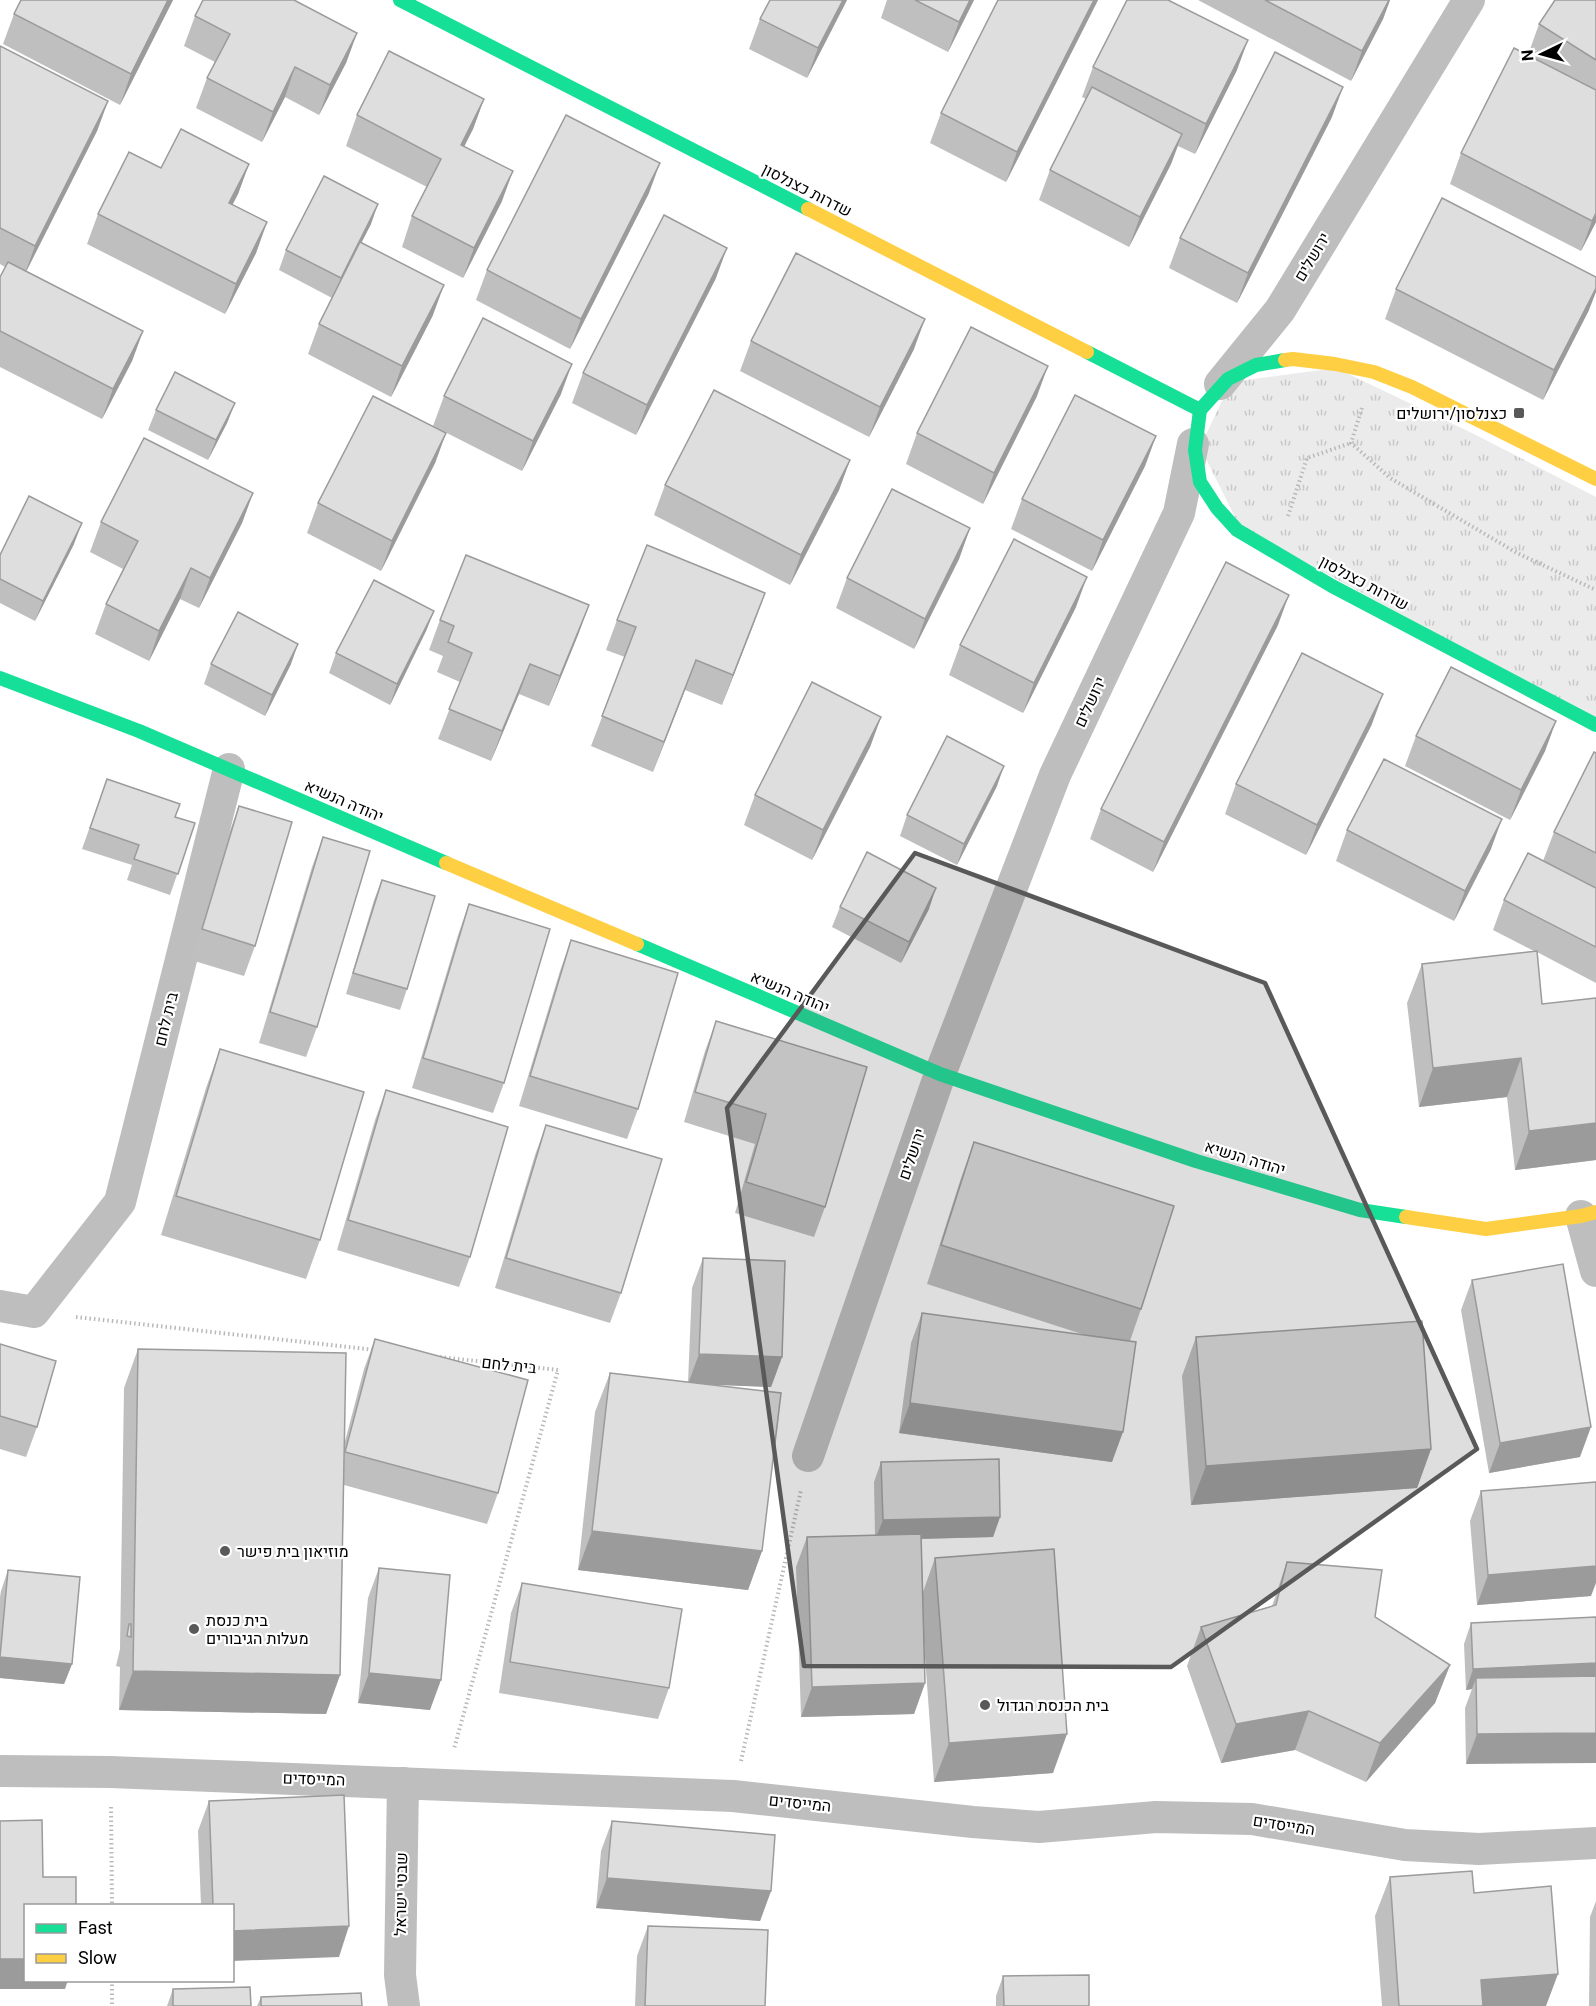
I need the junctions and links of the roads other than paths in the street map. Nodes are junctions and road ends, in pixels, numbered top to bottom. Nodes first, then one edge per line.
1 (400, 0) edge
2 (1469, 0) edge
3 (1200, 410) junction
4 (1596, 479) edge
5 (0, 678) edge
6 (1596, 725) edge
7 (229, 769) junction
8 (940, 1074) junction
9 (1589, 1214) edge
10 (1596, 1272) edge
11 (0, 1306) edge
12 (808, 1456) road end
13 (0, 1771) edge
14 (403, 1783) junction
15 (1596, 1843) edge
16 (404, 2006) edge

1 - 3 street, שדרות כצנלסון
2 - 3 street, ירושלים
3 - 4 street
3 - 6 street, שדרות כצנלסון
3 - 8 street, ירושלים
5 - 7 street, יהודה הנשיא
7 - 8 street, יהודה הנשיא
7 - 11 street, בית לחם
8 - 9 street, יהודה הנשיא
8 - 12 street, ירושלים
9 - 10 street
13 - 14 street, המייסדים
14 - 15 street, המייסדים
14 - 16 street, שבטי ישראל

